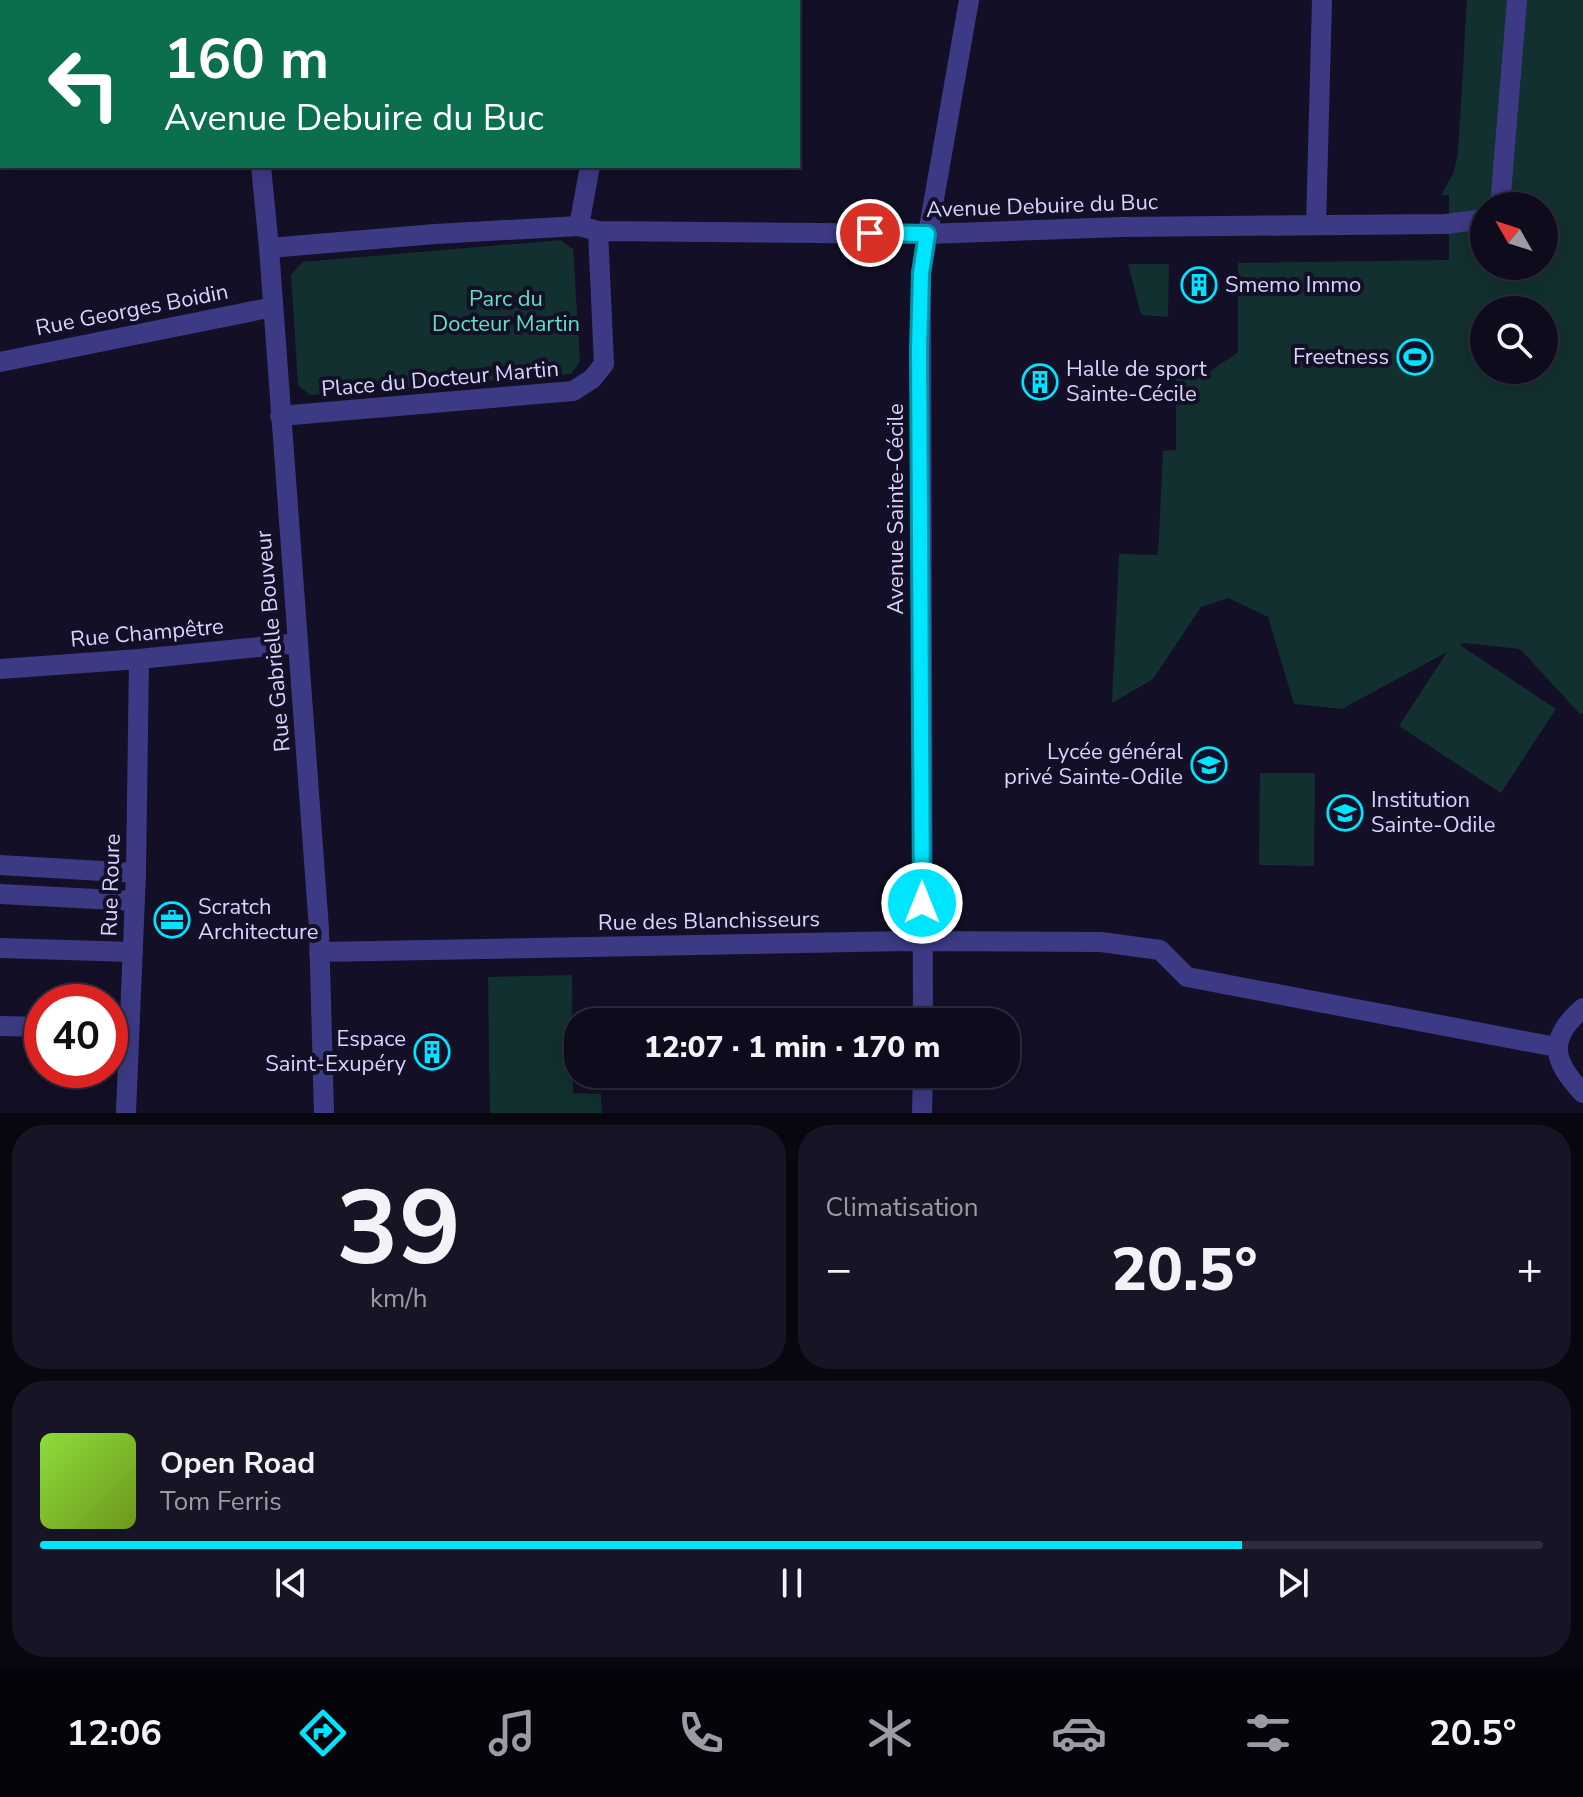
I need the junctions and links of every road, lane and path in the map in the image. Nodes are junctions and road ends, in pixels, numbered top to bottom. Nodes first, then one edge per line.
1 (214, 0) edge
2 (221, 0) edge
3 (969, 0) edge
4 (1322, 0) edge
5 (1517, 0) edge
6 (261, 168) edge
7 (590, 168) edge
8 (1501, 192) edge
9 (1470, 221) edge
10 (1316, 225) junction
11 (588, 228) junction
12 (927, 234) junction
13 (269, 248) junction
14 (273, 307) junction
15 (0, 362) edge
16 (280, 416) junction
17 (298, 643) junction
18 (139, 659) junction
19 (0, 669) edge
20 (0, 865) edge
21 (136, 873) junction
22 (0, 894) edge
23 (135, 901) junction
24 (923, 942) junction
25 (0, 948) edge
26 (133, 952) junction
27 (319, 952) junction
28 (128, 984) edge
29 (923, 1008) edge
30 (1583, 1008) edge
31 (0, 1026) edge
32 (24, 1027) edge
33 (1556, 1047) junction
34 (124, 1088) edge
35 (923, 1088) edge
36 (1583, 1093) edge
37 (126, 1113) edge
38 (324, 1113) edge
39 (922, 1113) edge

1 - 2 street
3 - 12 street, Avenue Sainte-Cécile
4 - 10 street
5 - 8 street
6 - 13 street, Rue Gabrielle Bouveur
7 - 11 street
9 - 10 street, Avenue Debuire du Buc
10 - 12 street, Avenue Debuire du Buc
11 - 12 street, Avenue Debuire du Buc
11 - 13 street
11 - 16 street, Place du Docteur Martin
12 - 24 street, Avenue Sainte-Cécile
13 - 14 street, Rue Gabrielle Bouveur
14 - 15 street, Rue Georges Boidin
14 - 16 street, Rue Gabrielle Bouveur
16 - 17 street, Rue Gabrielle Bouveur
17 - 18 street, Rue Champêtre
17 - 27 street, Rue Gabrielle Bouveur
18 - 19 street, Rue Champêtre
18 - 21 street, Rue Roure
20 - 21 street
21 - 23 street, Rue Roure
22 - 23 street
23 - 26 street, Rue Roure
24 - 27 street, Rue des Blanchisseurs
24 - 29 street, Avenue Sainte-Cécile
24 - 33 street, Rue des Blanchisseurs
25 - 26 street
26 - 28 street, Rue Roure
27 - 38 street, Rue Gabrielle Bouveur
30 - 33 street
31 - 32 street
33 - 36 street
34 - 37 street, Rue Roure
35 - 39 street

